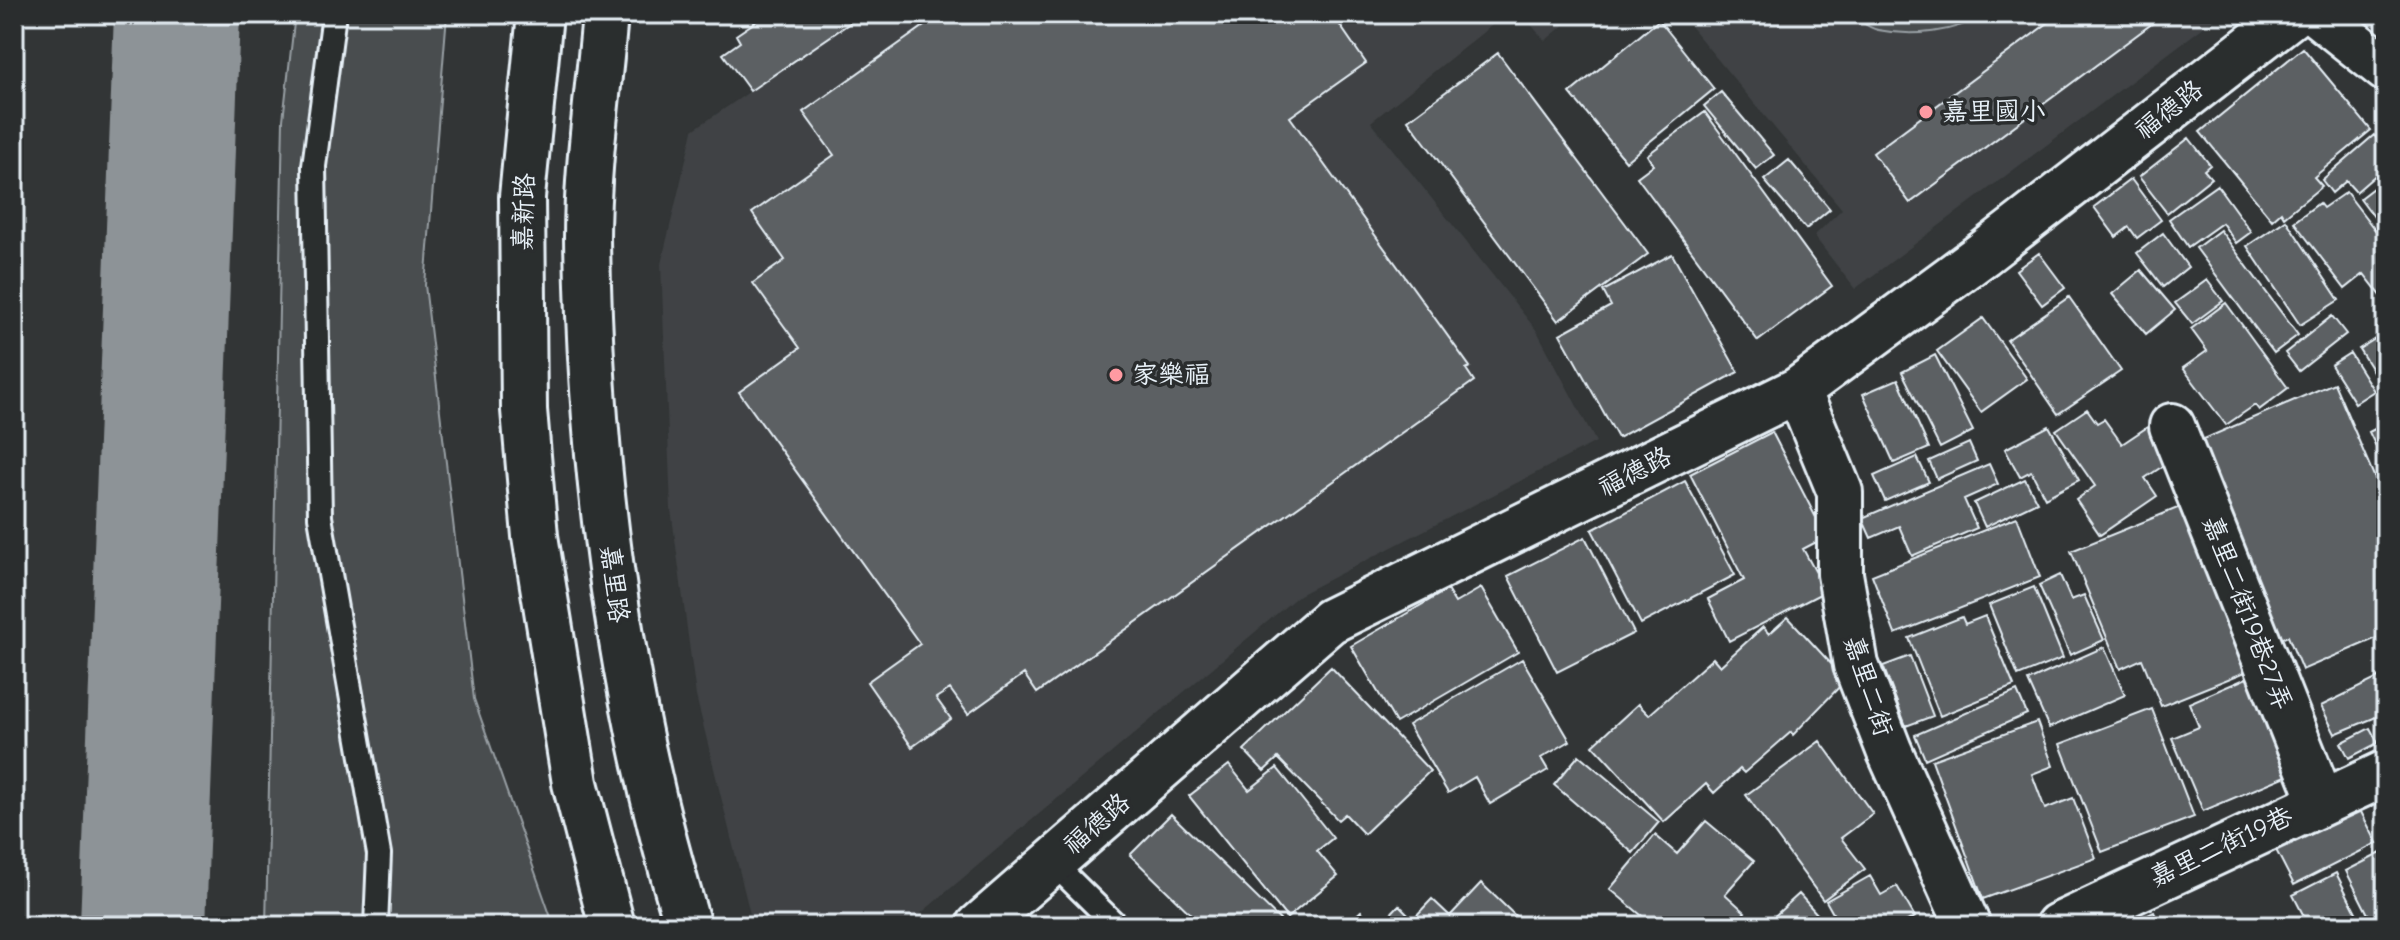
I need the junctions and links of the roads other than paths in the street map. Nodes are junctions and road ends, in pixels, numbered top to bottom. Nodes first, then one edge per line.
1 (334, 14) edge
2 (540, 14) edge
3 (605, 14) edge
4 (2293, 14) edge
5 (2317, 14) edge
6 (2386, 69) edge
7 (1798, 390) junction
8 (2172, 426) dead end
9 (2386, 773) edge
10 (2321, 800) junction
11 (1052, 862) junction
12 (376, 926) edge
13 (612, 926) edge
14 (688, 926) edge
15 (979, 926) edge
16 (1117, 926) edge
17 (1968, 926) edge
18 (2058, 926) edge

1 - 12 lane
2 - 13 street, 嘉新路
3 - 14 street, 嘉里路
4 - 7 street, 福德路
5 - 6 street
7 - 11 street, 福德路
7 - 17 street, 嘉里二街
8 - 10 street, 嘉里二街19巷27弄
9 - 10 street, 嘉里二街19巷
10 - 18 street, 嘉里二街19巷
11 - 15 street, 福德路
11 - 16 lane

